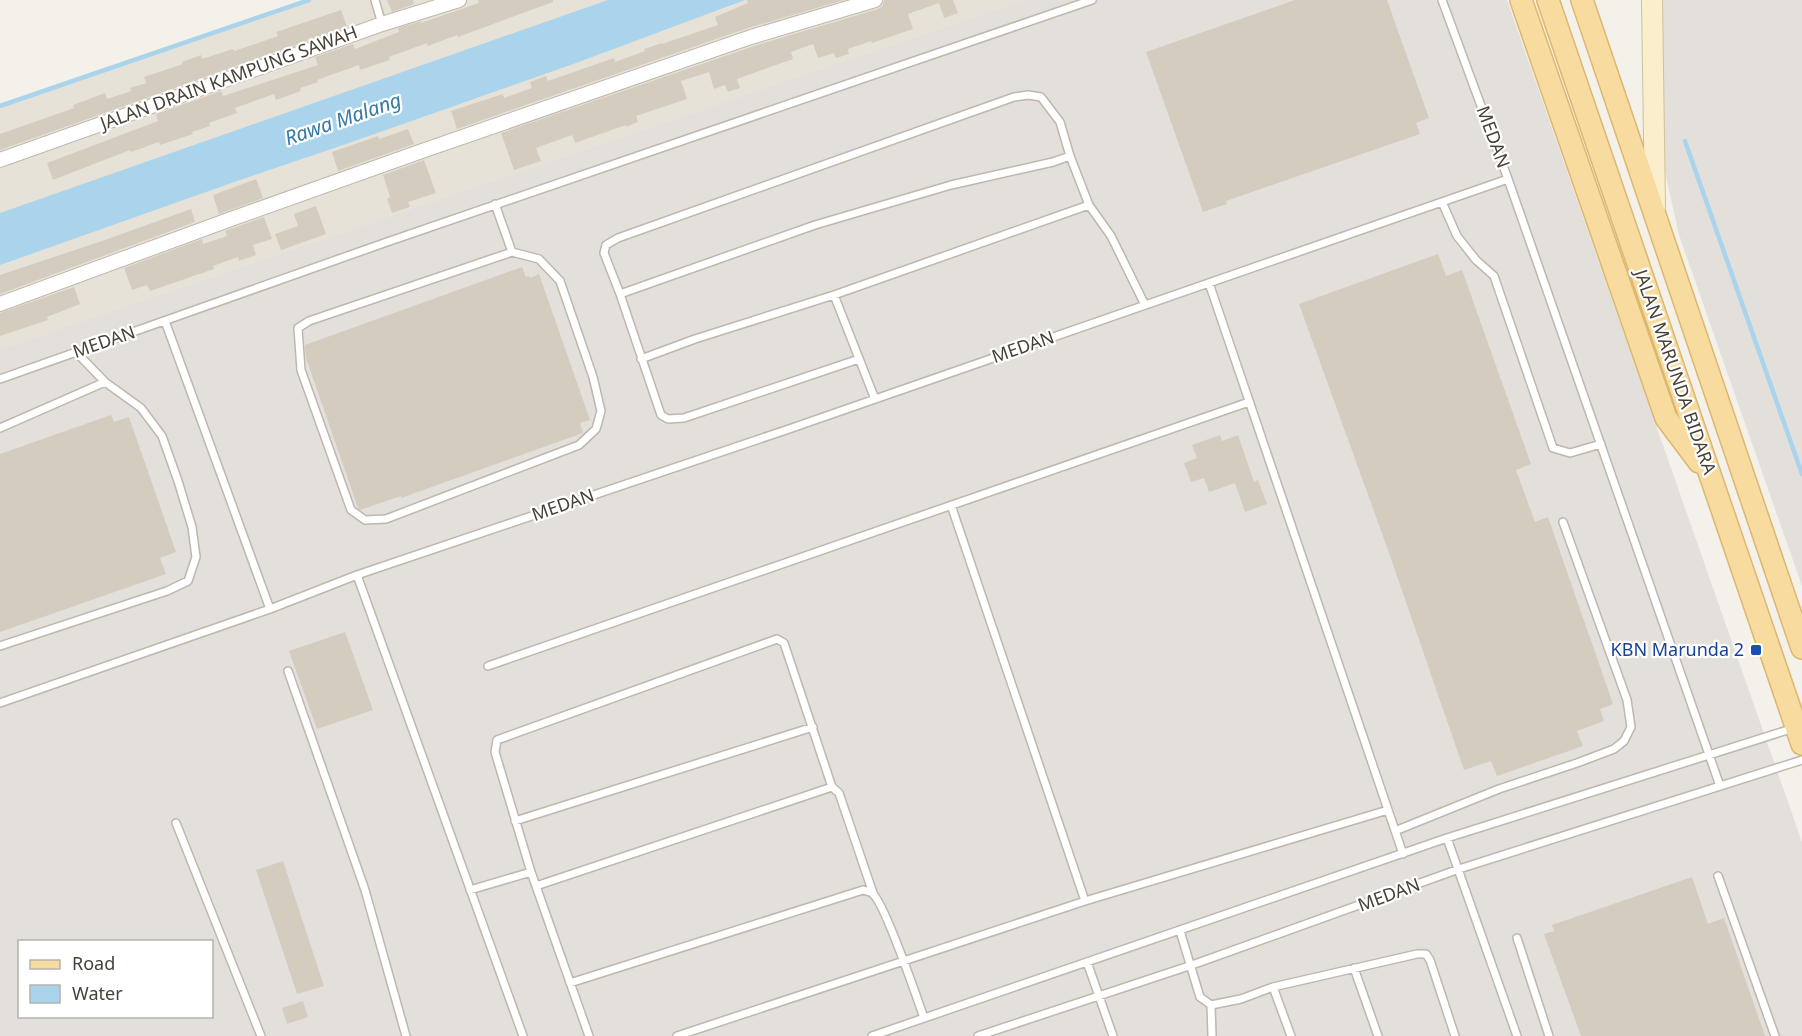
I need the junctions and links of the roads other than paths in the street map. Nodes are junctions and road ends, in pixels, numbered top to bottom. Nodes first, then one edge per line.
1 (459, 0) edge
2 (875, 0) edge
3 (1092, 0) edge
4 (1442, 0) edge
5 (1521, 0) edge
6 (1548, 0) edge
7 (1582, 0) edge
8 (1652, 0) edge
9 (376, 4) edge
10 (382, 24) junction
11 (1070, 156) junction
12 (0, 160) edge
13 (1508, 179) junction
14 (1442, 202) junction
15 (495, 204) junction
16 (1089, 205) junction
17 (1655, 211) junction
18 (512, 252) junction
19 (1209, 283) junction
20 (620, 294) junction
21 (834, 295) junction
22 (0, 304) edge
23 (1144, 305) junction
24 (165, 321) junction
25 (76, 352) junction
26 (641, 359) junction
27 (859, 359) junction
28 (0, 379) edge
29 (105, 382) junction
30 (875, 399) junction
31 (1249, 402) junction
32 (0, 428) edge
33 (1601, 444) junction
34 (1710, 476) junction
35 (951, 505) junction
36 (1563, 522) dead end
37 (357, 575) junction
38 (270, 609) junction
39 (0, 646) edge
40 (1802, 648) edge
41 (488, 666) dead end
42 (288, 671) dead end
43 (0, 703) edge
44 (813, 727) junction
45 (1799, 736) edge
46 (1709, 755) junction
47 (1802, 760) edge
48 (832, 786) junction
49 (1720, 786) junction
50 (1388, 810) junction
51 (515, 821) junction
52 (176, 823) dead end
53 (1395, 831) junction
54 (1447, 838) junction
55 (1403, 854) junction
56 (1459, 869) junction
57 (531, 872) junction
58 (1718, 876) dead end
59 (536, 886) junction
60 (470, 890) junction
61 (873, 893) junction
62 (1085, 901) junction
63 (1180, 931) junction
64 (1517, 938) dead end
65 (904, 961) junction
66 (1088, 963) junction
67 (1192, 964) junction
68 (1354, 968) junction
69 (570, 983) junction
70 (1273, 987) junction
71 (1099, 995) junction
72 (1211, 1005) junction
73 (924, 1018) junction
74 (261, 1036) edge
75 (406, 1036) edge
76 (523, 1036) edge
77 (589, 1036) edge
78 (677, 1036) edge
79 (872, 1036) edge
80 (978, 1036) edge
81 (1113, 1036) edge
82 (1212, 1036) edge
83 (1291, 1036) edge
84 (1378, 1036) edge
85 (1455, 1036) edge
86 (1517, 1036) edge
87 (1549, 1036) edge
88 (1775, 1036) edge

1 - 10 street, JALAN DRAIN KAMPUNG SAWAH
2 - 22 street
3 - 15 lane, MEDAN
4 - 13 lane, MEDAN
5 - 34 main road
6 - 34 main road, JALAN MARUNDA BIDARA
7 - 17 main road, JALAN MARUNDA BIDARA
8 - 17 street
9 - 10 lane
10 - 12 street, JALAN DRAIN KAMPUNG SAWAH
11 - 16 lane
11 - 20 lane
11 - 20 lane
13 - 14 lane, MEDAN
13 - 33 lane
14 - 19 lane, MEDAN
14 - 33 lane
15 - 18 lane
15 - 24 lane, MEDAN
16 - 21 lane
16 - 23 lane
17 - 40 main road, JALAN MARUNDA BIDARA
18 - 18 lane
19 - 23 lane, MEDAN
19 - 31 lane
20 - 26 lane
21 - 26 lane
21 - 27 lane
23 - 30 lane, MEDAN
24 - 25 lane, MEDAN
24 - 38 lane
25 - 28 lane, MEDAN
25 - 29 lane
26 - 27 lane
27 - 30 lane
29 - 32 lane
29 - 39 lane
30 - 37 lane, MEDAN
31 - 35 lane
31 - 50 lane
33 - 46 lane
34 - 45 main road, JALAN MARUNDA BIDARA
35 - 41 lane
35 - 62 lane
36 - 53 lane
37 - 38 lane, MEDAN
37 - 60 lane
38 - 43 lane, MEDAN
42 - 75 lane
44 - 48 lane
44 - 51 lane
44 - 51 lane
45 - 46 lane
46 - 49 lane
46 - 54 lane
47 - 49 lane, MEDAN
48 - 59 lane
48 - 61 lane
49 - 56 lane, MEDAN
50 - 53 lane
50 - 62 lane
51 - 57 lane
52 - 74 lane
53 - 55 lane
54 - 55 lane
54 - 56 lane
55 - 63 lane
56 - 67 lane, MEDAN
56 - 86 lane
57 - 59 lane
57 - 60 lane
58 - 88 lane
59 - 69 lane
60 - 76 lane
61 - 65 lane
61 - 69 lane
62 - 65 lane
63 - 66 lane
63 - 67 lane
64 - 87 lane
65 - 73 lane
65 - 78 lane
66 - 71 lane
66 - 73 lane
67 - 71 lane, MEDAN
67 - 72 lane
68 - 70 lane
68 - 84 lane
68 - 85 lane
69 - 77 lane
70 - 72 lane
70 - 83 lane
71 - 80 lane, MEDAN
71 - 81 lane
72 - 82 lane
73 - 79 lane

